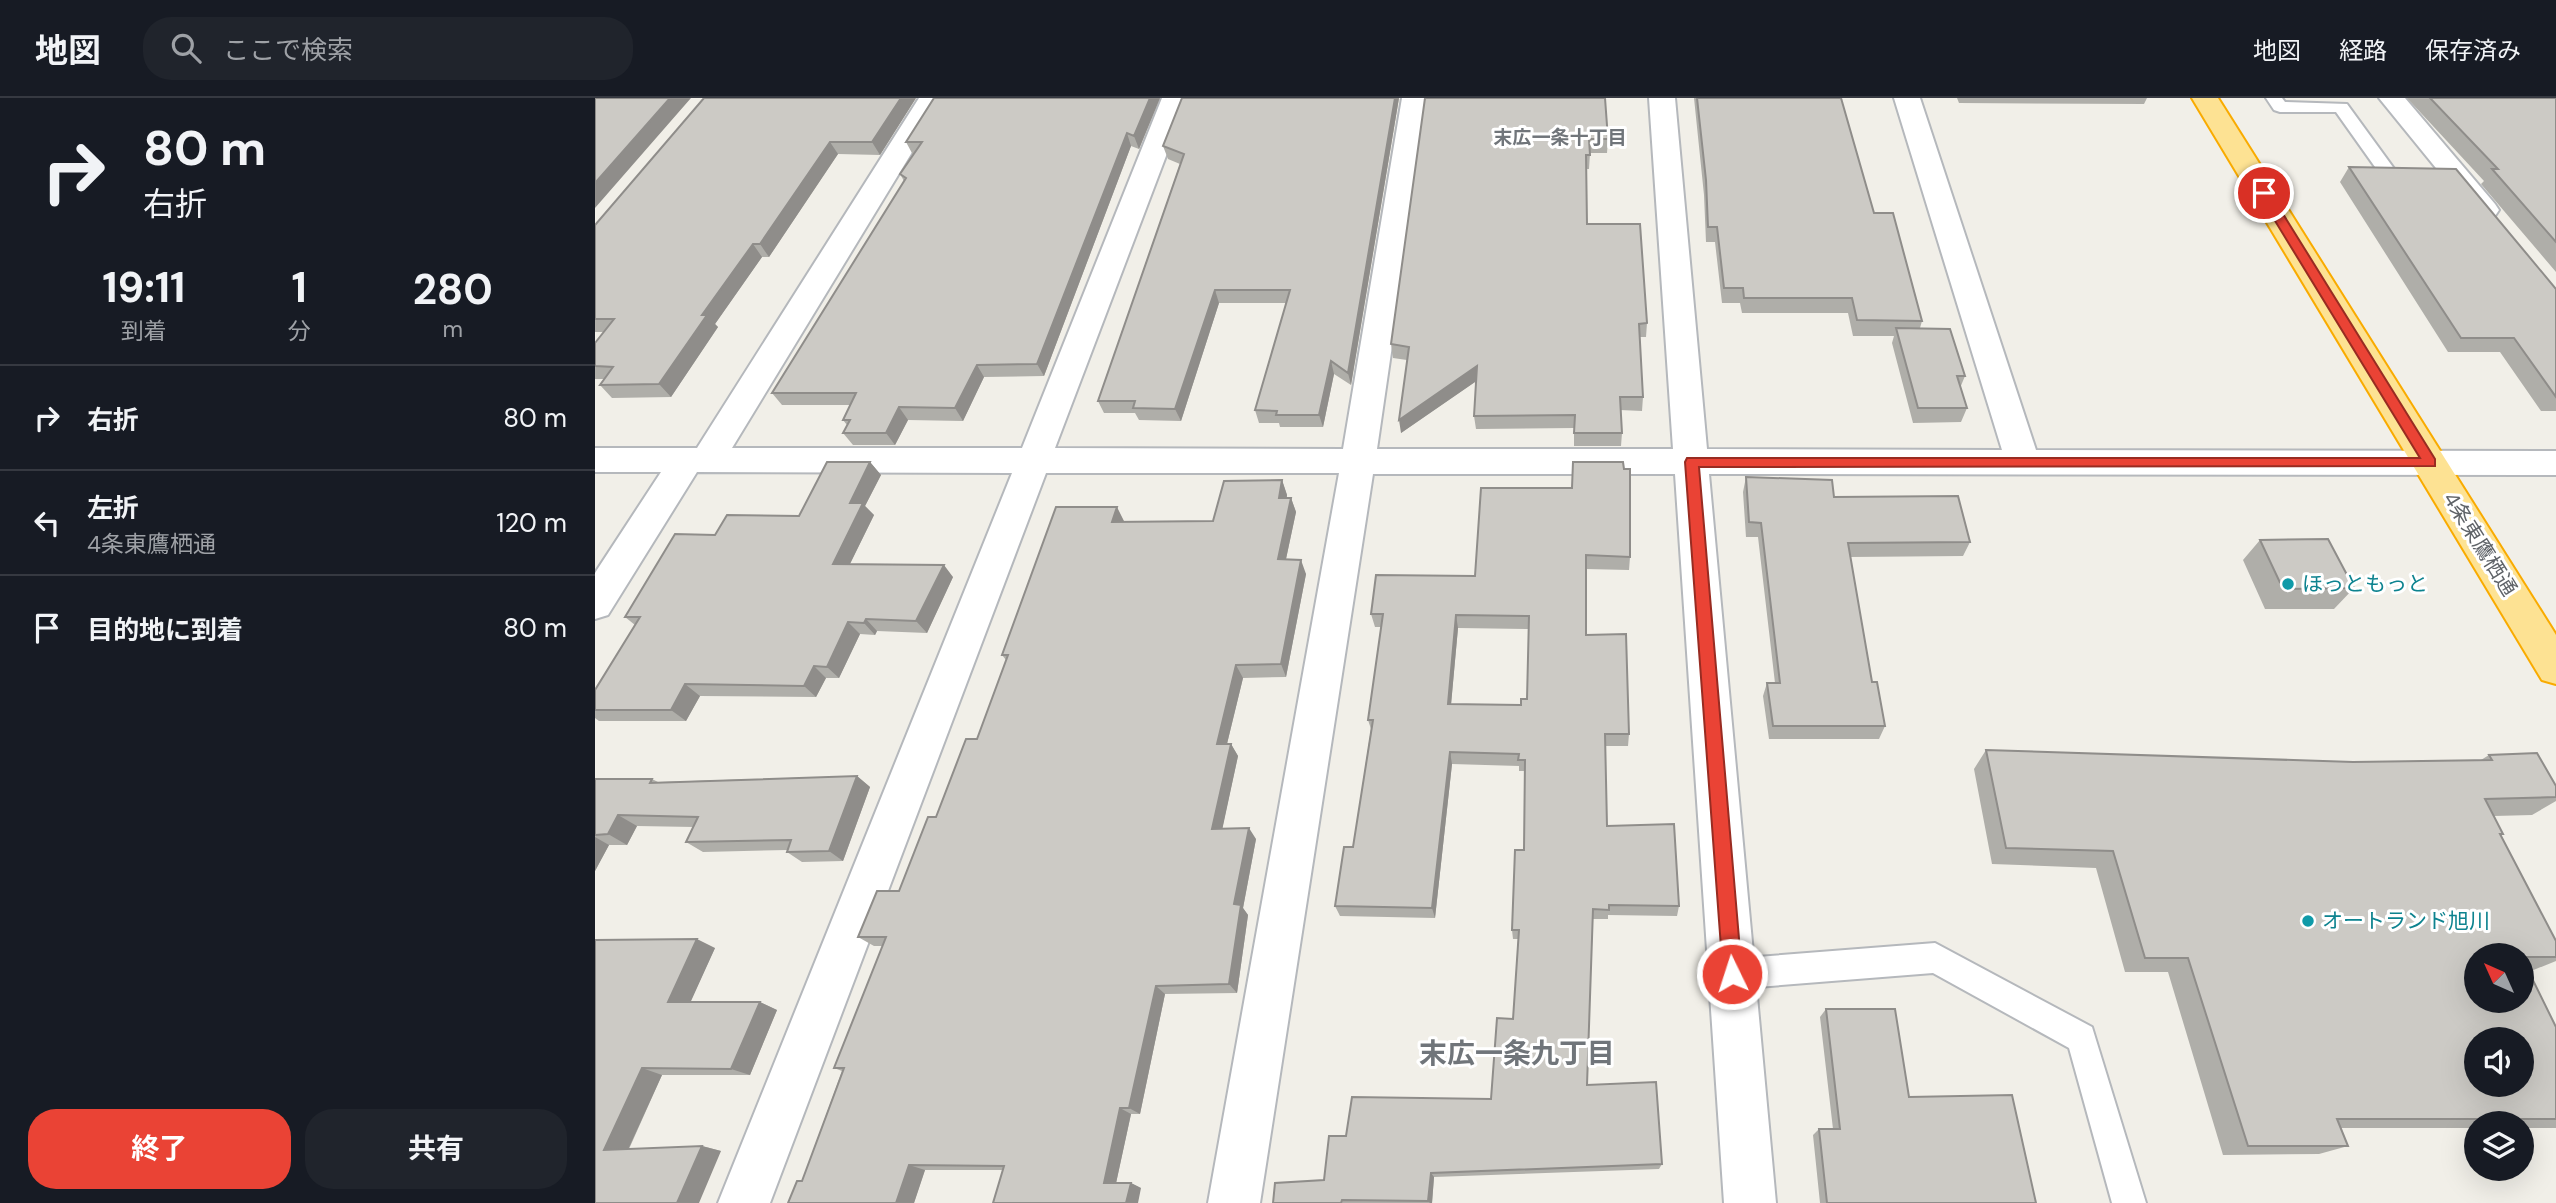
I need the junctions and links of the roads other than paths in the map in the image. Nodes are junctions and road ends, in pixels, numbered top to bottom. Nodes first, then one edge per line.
1 (932, 98) edge
2 (1175, 98) edge
3 (1415, 98) edge
4 (1662, 98) edge
5 (1907, 98) edge
6 (2205, 98) edge
7 (2274, 98) edge
8 (2392, 98) edge
9 (2386, 170) edge
10 (2504, 233) edge
11 (595, 460) edge
12 (697, 460) junction
13 (1036, 460) junction
14 (1358, 461) junction
15 (1692, 462) junction
16 (2023, 462) junction
17 (2430, 463) junction
18 (2556, 463) edge
19 (595, 604) edge
20 (2556, 668) edge
21 (1732, 974) junction
22 (744, 1203) edge
23 (1234, 1203) edge
24 (1750, 1203) edge
25 (2129, 1203) edge

1 - 12 street
2 - 13 street
3 - 14 street
4 - 15 street
5 - 16 street
6 - 17 highway, 4条東鷹栖通
7 - 9 lane
8 - 10 street
11 - 12 street
12 - 13 street
12 - 19 street
13 - 14 street
13 - 22 street
14 - 15 street
14 - 23 street
15 - 16 street
15 - 21 street
16 - 17 street
17 - 18 street
17 - 20 highway, 4条東鷹栖通
21 - 24 street
21 - 25 lane

